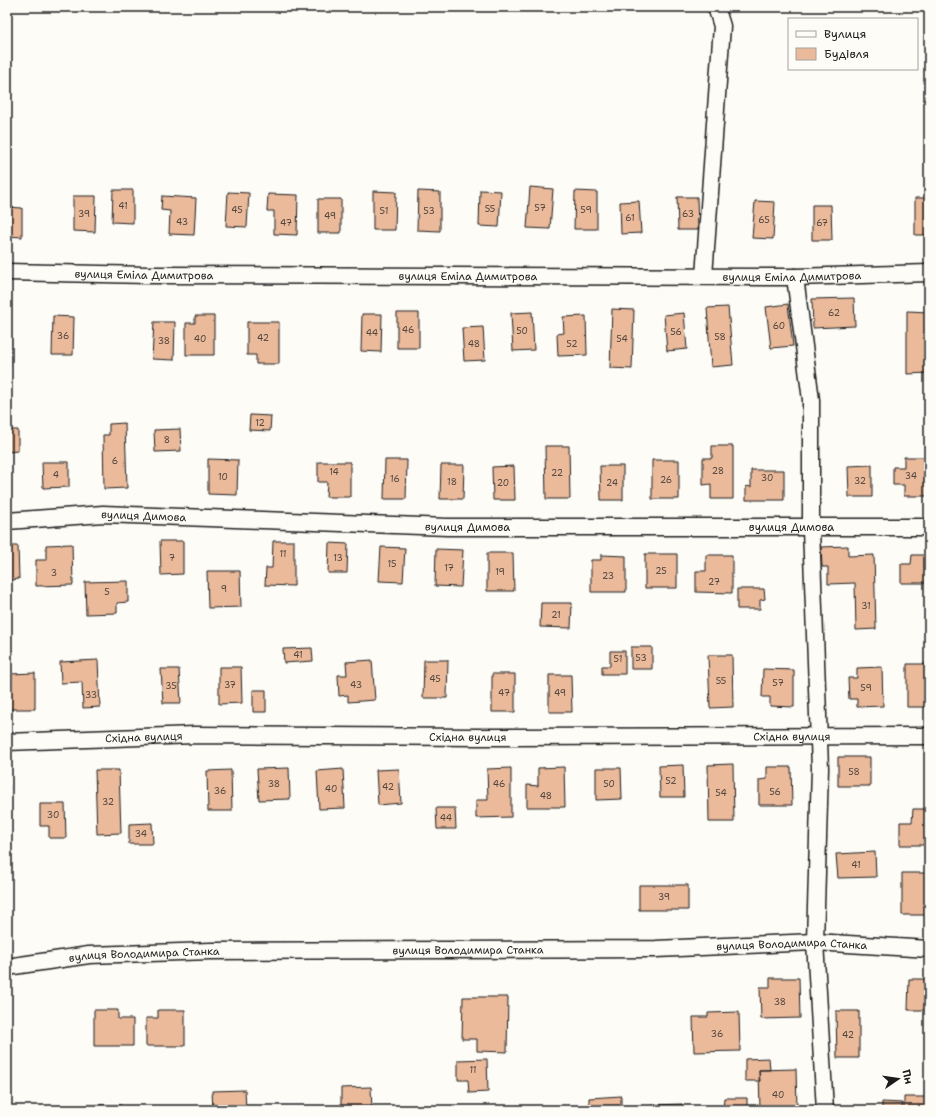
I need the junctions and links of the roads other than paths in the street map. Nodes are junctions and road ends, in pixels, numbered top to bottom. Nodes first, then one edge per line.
1 (716, 7) edge
2 (7, 272) edge
3 (929, 273) edge
4 (704, 276) junction
5 (796, 277) junction
6 (7, 521) edge
7 (929, 528) edge
8 (811, 529) junction
9 (929, 736) edge
10 (818, 737) junction
11 (7, 742) edge
12 (815, 942) junction
13 (929, 949) edge
14 (7, 967) edge
15 (825, 1110) edge

1 - 4 street
2 - 4 street, вулиця Еміла Димитрова
3 - 5 street, вулиця Еміла Димитрова
4 - 5 street, вулиця Еміла Димитрова
5 - 8 street
6 - 8 street, вулиця Димова
7 - 8 street, вулиця Димова
8 - 10 street
9 - 10 street, Східна вулиця
10 - 11 street, Східна вулиця
10 - 12 street
12 - 13 street, вулиця Володимира Станка
12 - 14 street, вулиця Володимира Станка
12 - 15 street

